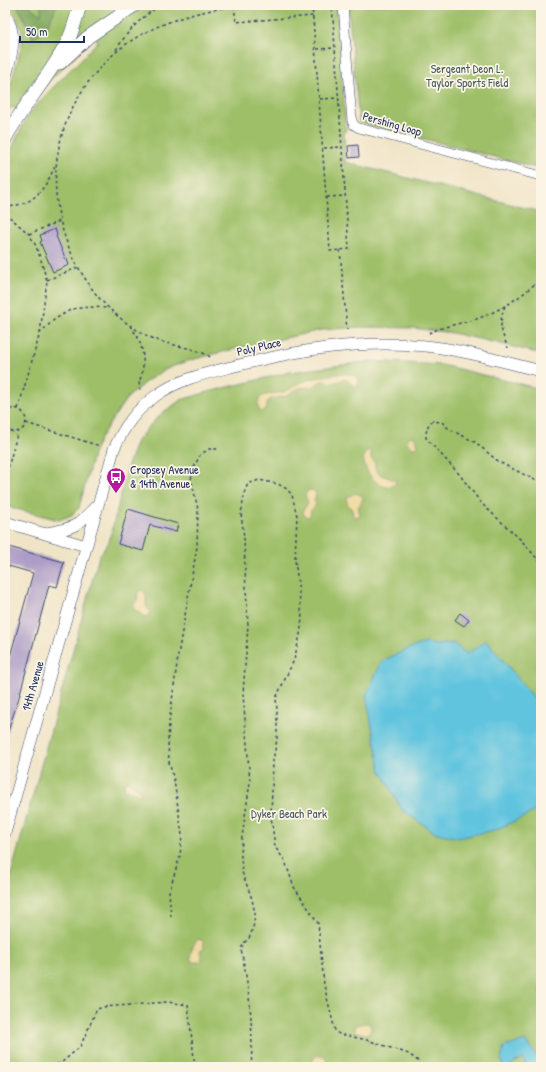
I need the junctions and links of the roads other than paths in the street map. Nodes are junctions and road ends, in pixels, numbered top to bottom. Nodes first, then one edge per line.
1 (71, 5) edge
2 (80, 5) edge
3 (135, 5) edge
4 (343, 5) edge
5 (5, 15) edge
6 (5, 79) edge
7 (41, 84) junction
8 (5, 122) edge
9 (5, 139) edge
10 (541, 176) edge
11 (541, 372) edge
12 (99, 503) junction
13 (5, 522) edge
14 (45, 534) junction
15 (86, 546) junction
16 (5, 833) edge

1 - 8 highway
2 - 7 highway
3 - 7 highway
4 - 10 street, Pershing Loop
5 - 6 main road
7 - 9 highway
11 - 12 main road, Poly Place
12 - 14 main road
12 - 15 main road, Poly Place
13 - 14 main road
14 - 15 main road
15 - 16 main road, 14th Avenue

